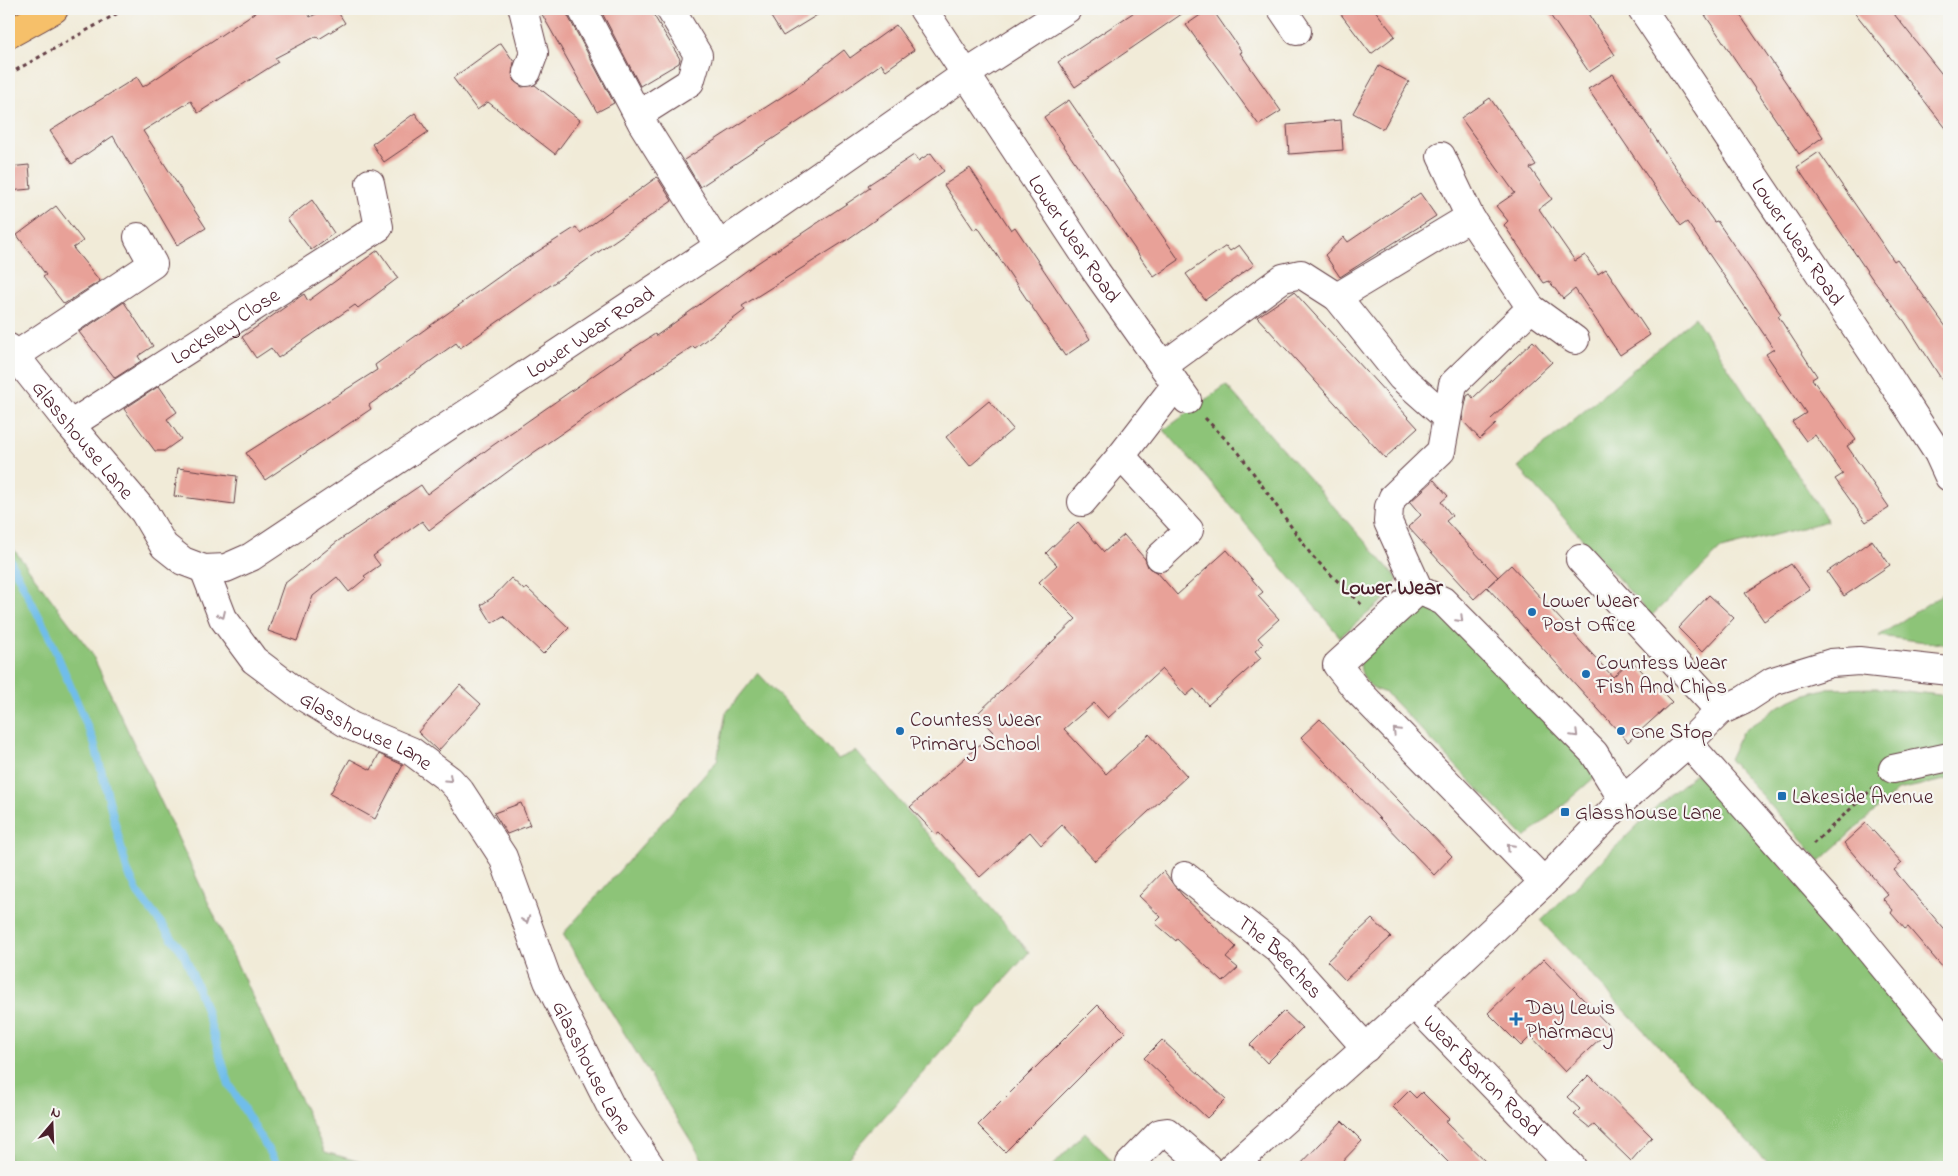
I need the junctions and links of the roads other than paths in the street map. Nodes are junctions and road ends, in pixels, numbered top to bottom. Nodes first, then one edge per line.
1 (54, 9) edge
2 (524, 9) edge
3 (582, 9) edge
4 (670, 9) edge
5 (922, 9) edge
6 (1067, 9) edge
7 (1642, 9) edge
8 (9, 34) edge
9 (527, 72) dead end
10 (966, 74) junction
11 (638, 115) junction
12 (1441, 156) dead end
13 (370, 183) dead end
14 (1470, 217) junction
15 (138, 237) dead end
16 (719, 246) junction
17 (1337, 297) junction
18 (1531, 308) junction
19 (1575, 340) dead end
20 (12, 352) edge
21 (1175, 384) junction
22 (1446, 417) junction
23 (70, 425) junction
24 (1121, 456) junction
25 (1949, 477) edge
26 (1082, 502) dead end
27 (1160, 557) dead end
28 (1580, 559) dead end
29 (204, 569) junction
30 (1419, 590) junction
31 (1949, 671) edge
32 (1720, 711) junction
33 (1688, 742) junction
34 (1949, 757) edge
35 (1893, 769) road end
36 (1623, 800) junction
37 (1185, 876) dead end
38 (1544, 882) junction
39 (1414, 1004) junction
40 (1949, 1046) edge
41 (1366, 1048) junction
42 (1130, 1164) dead end
43 (651, 1167) edge
44 (1208, 1167) edge
45 (1232, 1167) edge
46 (1572, 1167) edge

1 - 8 main road
2 - 9 street
3 - 11 street
4 - 11 street
5 - 10 street, Lower Wear Road
6 - 10 street, Lower Wear Road
7 - 25 street, Lower Wear Road
10 - 16 street, Lower Wear Road
10 - 21 street, Lower Wear Road
11 - 16 street
12 - 14 street
13 - 23 street, Locksley Close
14 - 17 street
14 - 18 street
15 - 20 street
16 - 29 street, Lower Wear Road
17 - 21 street
17 - 22 street
18 - 19 street
18 - 22 street
20 - 23 street, Glasshouse Lane
21 - 24 street
22 - 30 street
23 - 29 street, Glasshouse Lane
24 - 26 street
24 - 27 street
28 - 32 street
29 -> 43 street, Glasshouse Lane
30 -> 36 street
38 -> 30 street
31 - 32 street
32 - 33 street
33 - 36 street
33 - 40 street
34 - 35 street
36 - 38 street
37 - 41 street, The Beeches
38 - 39 street
39 - 41 street
39 - 46 street, Wear Barton Road
41 - 45 street
42 - 44 street

